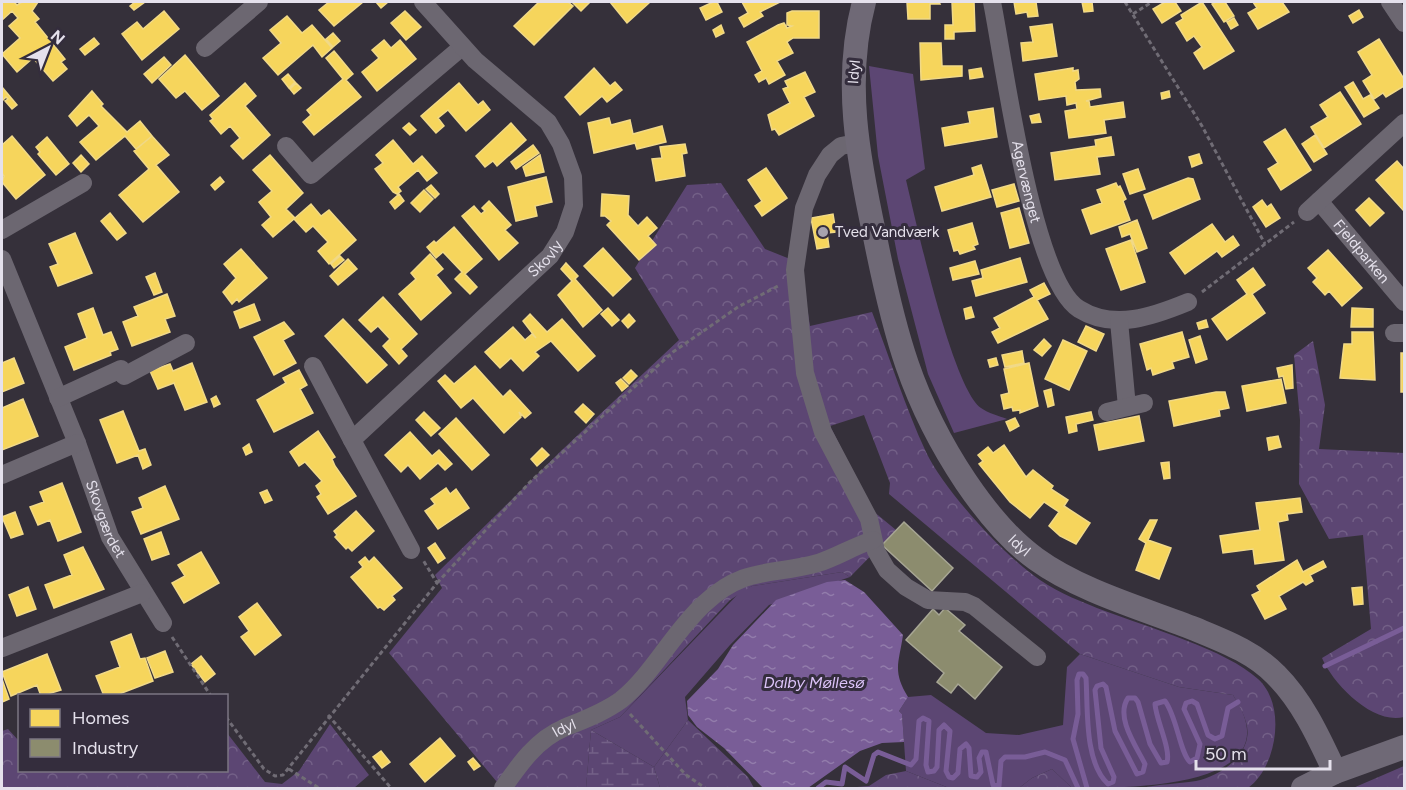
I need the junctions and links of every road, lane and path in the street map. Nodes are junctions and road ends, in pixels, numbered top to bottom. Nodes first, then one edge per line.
1 (259, 2) edge
2 (423, 2) edge
3 (864, 2) edge
4 (992, 2) edge
5 (1125, 2) edge
6 (1152, 2) edge
7 (1390, 2) edge
8 (1133, 14) junction
9 (1404, 23) edge
10 (462, 47) junction
11 (205, 48) dead end
12 (1404, 123) edge
13 (856, 143) junction
14 (286, 147) dead end
15 (83, 183) dead end
16 (1313, 206) junction
17 (2, 230) edge
18 (1265, 244) junction
19 (2, 259) edge
20 (795, 270) junction
21 (10, 301) edge
22 (1188, 302) joint
23 (1404, 302) edge
24 (1119, 321) junction
25 (186, 343) dead end
26 (313, 366) dead end
27 (58, 398) junction
28 (1107, 412) dead end
29 (352, 440) junction
30 (77, 443) junction
31 (2, 475) edge
32 (873, 540) junction
33 (411, 550) joint
34 (437, 583) junction
35 (142, 593) junction
36 (162, 623) joint
37 (2, 648) edge
38 (1038, 657) dead end
39 (210, 694) edge
40 (619, 701) junction
41 (328, 716) junction
42 (228, 720) edge
43 (1404, 747) edge
44 (289, 769) junction
45 (1335, 772) junction
46 (319, 789) edge
47 (392, 789) edge
48 (503, 789) edge
49 (705, 789) edge
50 (1303, 789) edge

1 - 11 street
2 - 10 street, Skovly
3 - 13 street, Idyl
4 - 24 street, Agervænget
5 - 8 path
6 - 8 path
7 - 9 street
8 - 18 path
10 - 14 street
10 - 29 street, Skovly
12 - 16 street
13 - 20 street
13 - 45 street, Idyl
15 - 17 street
16 - 18 path
16 - 23 street, Fjeldparken
18 - 22 path
19 - 21 street, Skovgærdet
20 - 32 street
20 - 34 path
21 - 27 street, Skovgærdet
22 - 24 street, Agervænget
24 - 28 street
25 - 27 street
26 - 29 street
27 - 30 street, Skovgærdet
29 - 33 street
30 - 31 street
30 - 35 street, Skovgærdet
32 - 38 street
32 - 40 street, Idyl
33 - 34 path
34 - 41 path
35 - 36 street, Skovgærdet
35 - 37 street
36 - 39 path
40 - 48 street, Idyl
40 - 49 path
41 - 44 path
41 - 47 path
42 - 44 path
43 - 45 street
44 - 46 path
45 - 50 street

